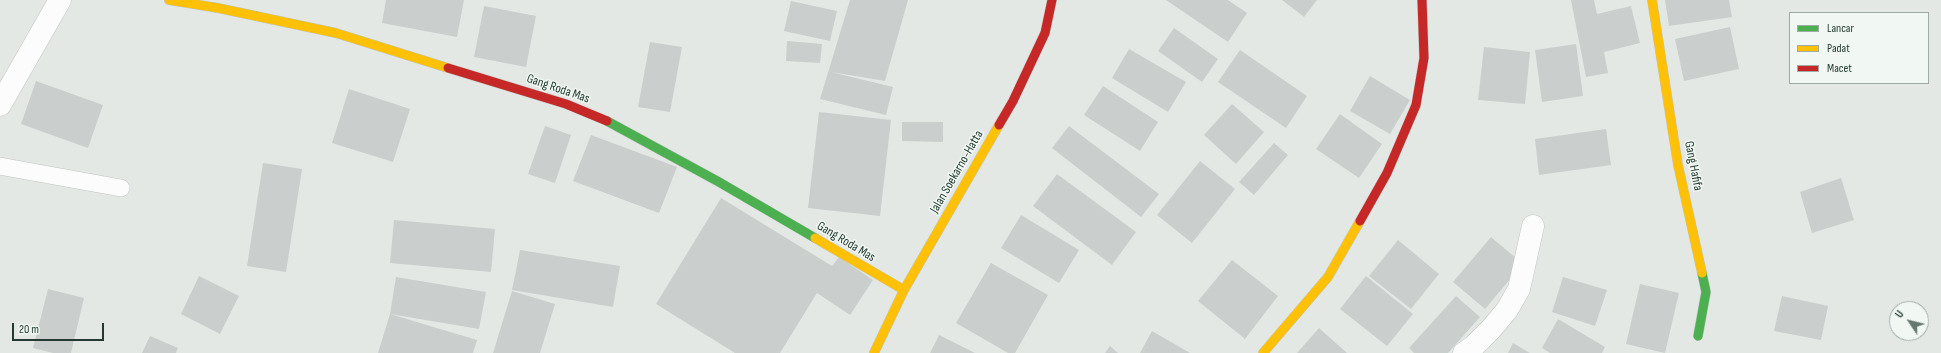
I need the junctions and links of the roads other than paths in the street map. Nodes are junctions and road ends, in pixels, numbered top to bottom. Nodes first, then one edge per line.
1 (60, 0) edge
2 (169, 0) edge
3 (1052, 0) edge
4 (1422, 0) edge
5 (1652, 0) edge
6 (0, 105) edge
7 (0, 166) edge
8 (121, 188) dead end
9 (1533, 226) dead end
10 (904, 290) junction
11 (1698, 336) dead end
12 (874, 353) edge
13 (1263, 353) edge
14 (1464, 353) edge

1 - 6 street
2 - 10 main road, Gang Roda Mas
3 - 10 main road, Jalan Soekarno-Hatta
4 - 13 main road
5 - 11 main road, Gang Hafifa
7 - 8 lane
9 - 14 street
10 - 12 main road, Jalan Soekarno-Hatta

